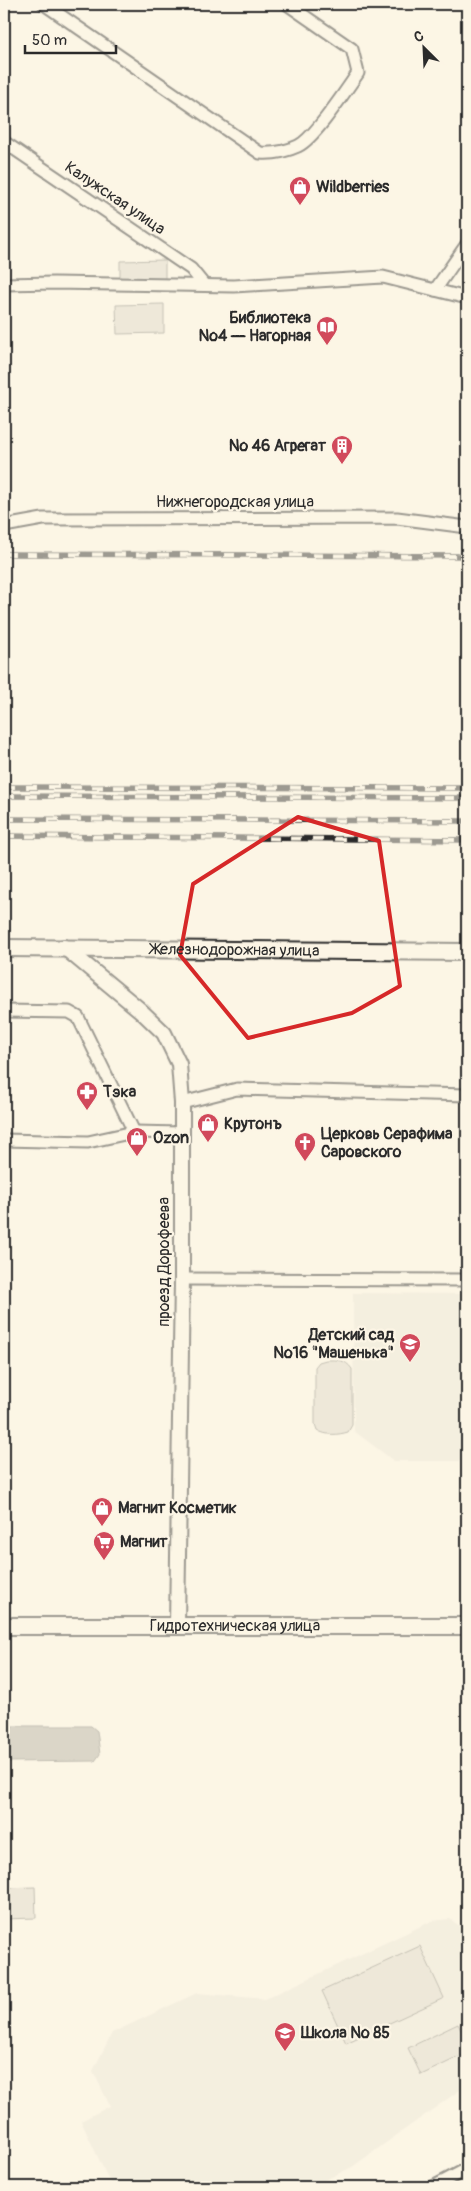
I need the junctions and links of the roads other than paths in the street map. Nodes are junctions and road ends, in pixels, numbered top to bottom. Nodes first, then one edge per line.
1 (44, 4) edge
2 (287, 4) edge
3 (4, 142) edge
4 (467, 244) edge
5 (4, 284) edge
6 (204, 285) junction
7 (434, 290) junction
8 (467, 298) edge
9 (4, 526) edge
10 (467, 527) edge
11 (64, 947) junction
12 (4, 948) edge
13 (467, 952) edge
14 (4, 1011) edge
15 (467, 1095) edge
16 (182, 1103) junction
17 (134, 1132) junction
18 (182, 1133) junction
19 (4, 1140) edge
20 (182, 1279) junction
21 (467, 1280) edge
22 (4, 1626) edge
23 (177, 1626) junction
24 (467, 1626) edge
25 (467, 2169) edge
26 (433, 2187) edge

1 - 2 street
3 - 6 street, Калужская улица
4 - 7 street
5 - 6 street
6 - 7 street
7 - 8 street
9 - 10 street, Нижнегородская улица
11 - 12 main road, Железнодорожная улица
11 - 13 main road, Железнодорожная улица
11 - 16 street, проезд Дорофеева
14 - 17 street
15 - 16 street
16 - 18 street, проезд Дорофеева
17 - 18 street
17 - 19 street
18 - 20 street, проезд Дорофеева
20 - 21 street
20 - 23 street, проезд Дорофеева
22 - 23 main road, Гидротехническая улица
23 - 24 main road, Гидротехническая улица
25 - 26 street

